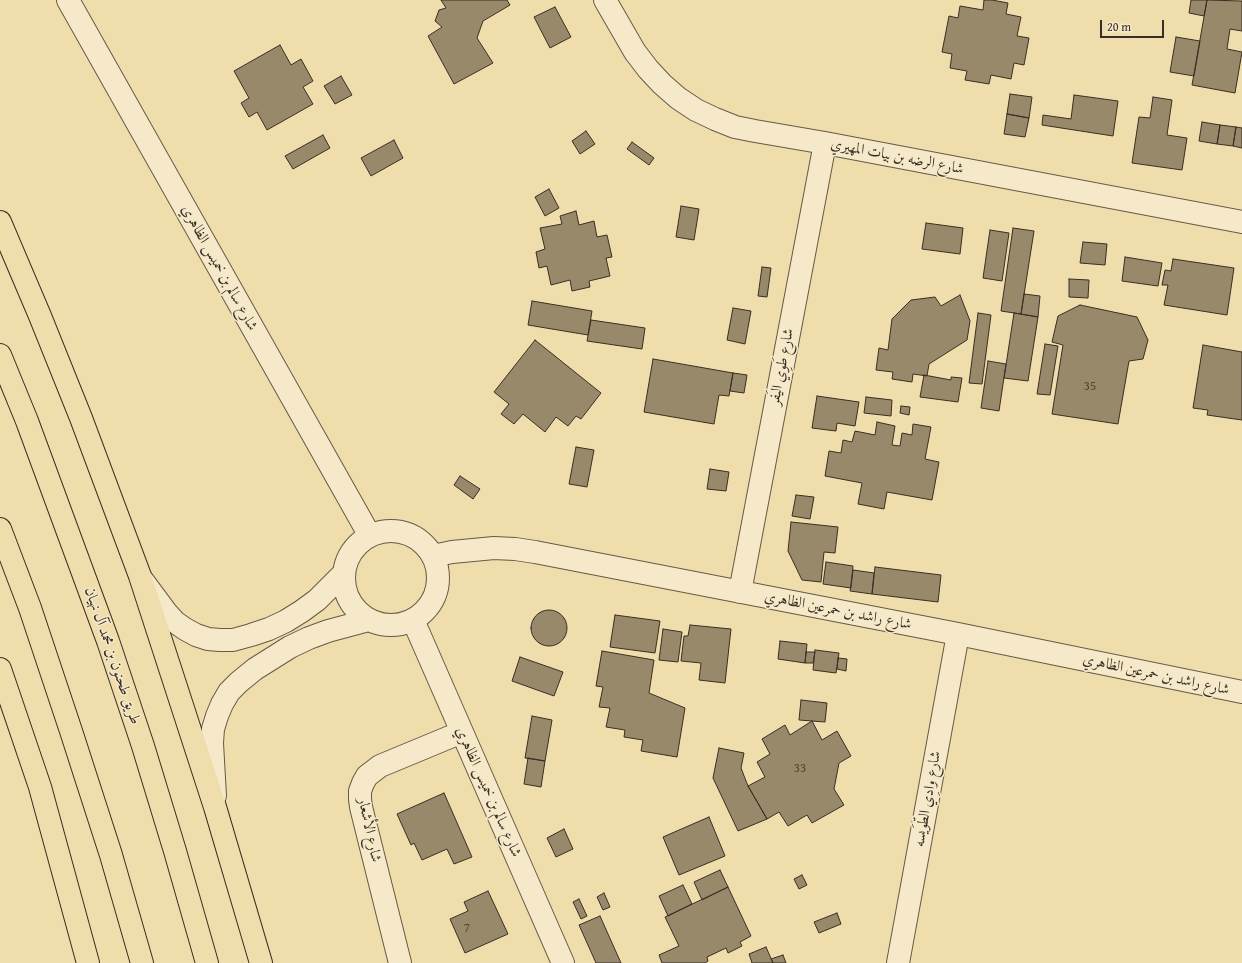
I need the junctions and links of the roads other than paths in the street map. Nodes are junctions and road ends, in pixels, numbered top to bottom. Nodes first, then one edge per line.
1 (68, 0) edge
2 (605, 0) edge
3 (824, 143) junction
4 (0, 222) edge
5 (1242, 222) edge
6 (0, 355) edge
7 (0, 529) edge
8 (370, 536) junction
9 (433, 556) junction
10 (344, 573) junction
11 (140, 576) junction
12 (740, 592) junction
13 (369, 620) junction
14 (413, 620) junction
15 (958, 634) junction
16 (0, 669) edge
17 (1242, 692) edge
18 (462, 732) junction
19 (215, 807) junction
20 (88, 963) edge
21 (142, 963) edge
22 (207, 963) edge
23 (261, 963) edge
24 (400, 963) edge
25 (563, 963) edge
26 (898, 963) edge

1 - 8 street, شارع سالم بن خميس الظاهري
2 - 3 street, شارع الرضه بن بيات المهيري
3 - 5 street, شارع الرضه بن بيات المهيري
3 - 12 street, شارع طَوِي اليَفر
4 - 11 highway
6 - 22 highway, طريق طحنون بن محمد آل نهيان
7 - 21 highway
8 - 9 street
8 - 10 street
9 - 12 street, شارع راشد بن حمرعين الظاهري
9 - 14 street
10 - 11 street
10 - 13 street
11 - 19 highway
12 - 15 street, شارع راشد بن حمرعين الظاهري
13 - 14 street
13 - 19 street
14 - 18 street, شارع سالم بن خميس الظاهري
15 - 17 street, شارع راشد بن حمرعين الظاهري
15 - 26 street, شارع وادِي الطّوَيسه
16 - 20 highway
18 - 24 street, شارع الأشعار
18 - 25 street, شارع سالم بن خميس الظاهري
19 - 23 highway

